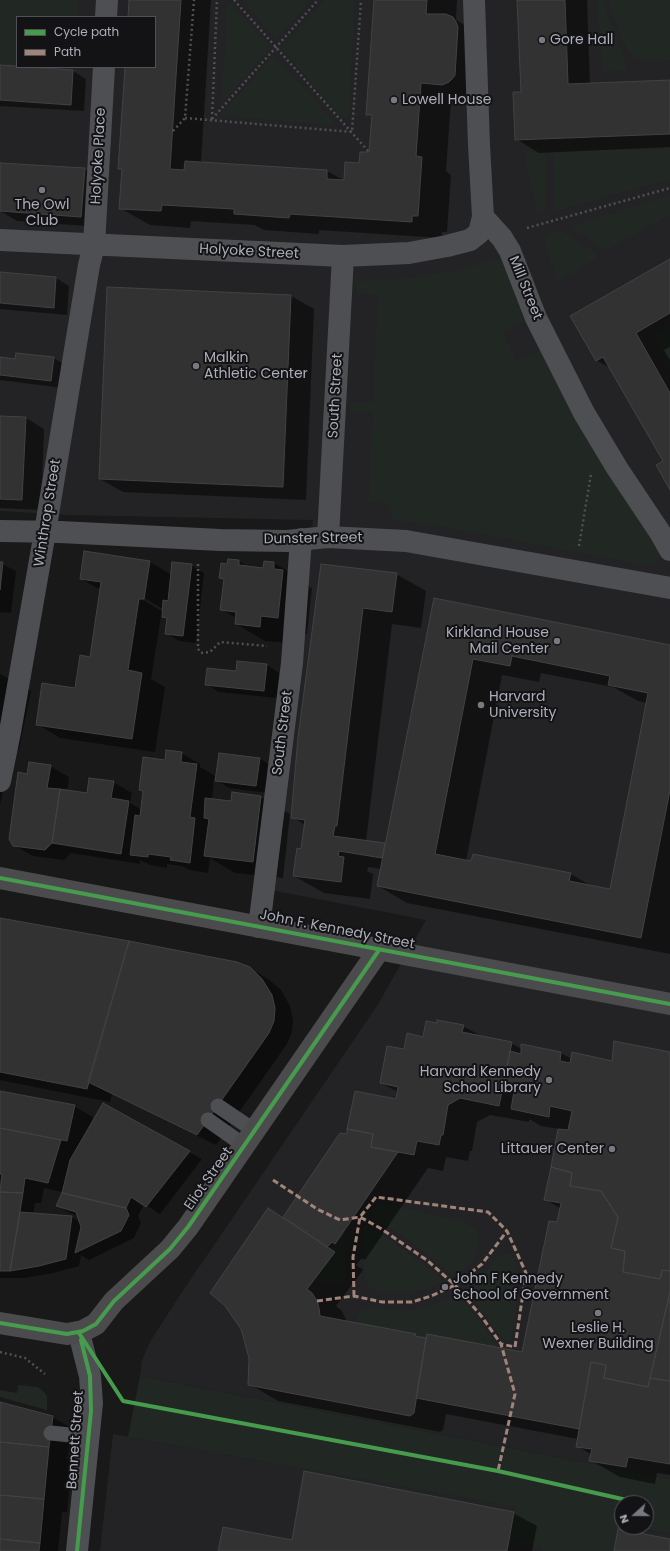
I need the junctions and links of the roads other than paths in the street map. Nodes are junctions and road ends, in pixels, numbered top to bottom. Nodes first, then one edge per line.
1 (107, 0) edge
2 (474, 0) edge
3 (106, 16) edge
4 (104, 68) edge
5 (483, 217) junction
6 (0, 240) edge
7 (94, 244) junction
8 (343, 256) junction
9 (0, 531) edge
10 (45, 532) junction
11 (328, 537) junction
12 (301, 539) junction
13 (670, 550) edge
14 (670, 588) edge
15 (0, 781) edge
16 (0, 878) edge
17 (259, 927) junction
18 (380, 950) junction
19 (670, 1004) edge
20 (218, 1106) dead end
21 (208, 1120) dead end
22 (250, 1138) junction
23 (0, 1323) edge
24 (79, 1332) junction
25 (51, 1433) dead end
26 (89, 1437) junction
27 (77, 1551) edge

1 - 3 street
2 - 5 street
4 - 7 street, Holyoke Place
5 - 8 street, Holyoke Street
5 - 13 street, Mill Street
6 - 7 street, Holyoke Street
7 - 8 street, Holyoke Street
7 - 10 street, Winthrop Street
8 - 11 street, South Street
9 - 10 street, Dunster Street
10 - 12 street, Dunster Street
10 - 15 street, Winthrop Street
11 - 12 street, Dunster Street
11 - 14 street, Dunster Street
12 - 17 street, South Street
16 - 17 main road, John F. Kennedy Street
17 - 18 main road, John F. Kennedy Street
18 - 19 main road, John F. Kennedy Street
18 - 22 main road, Eliot Street
20 - 22 lane
21 - 22 lane
22 - 24 main road, Eliot Street
23 - 24 main road, Eliot Street
24 - 26 street, Bennett Street
25 - 26 lane
26 - 27 street, Bennett Street

